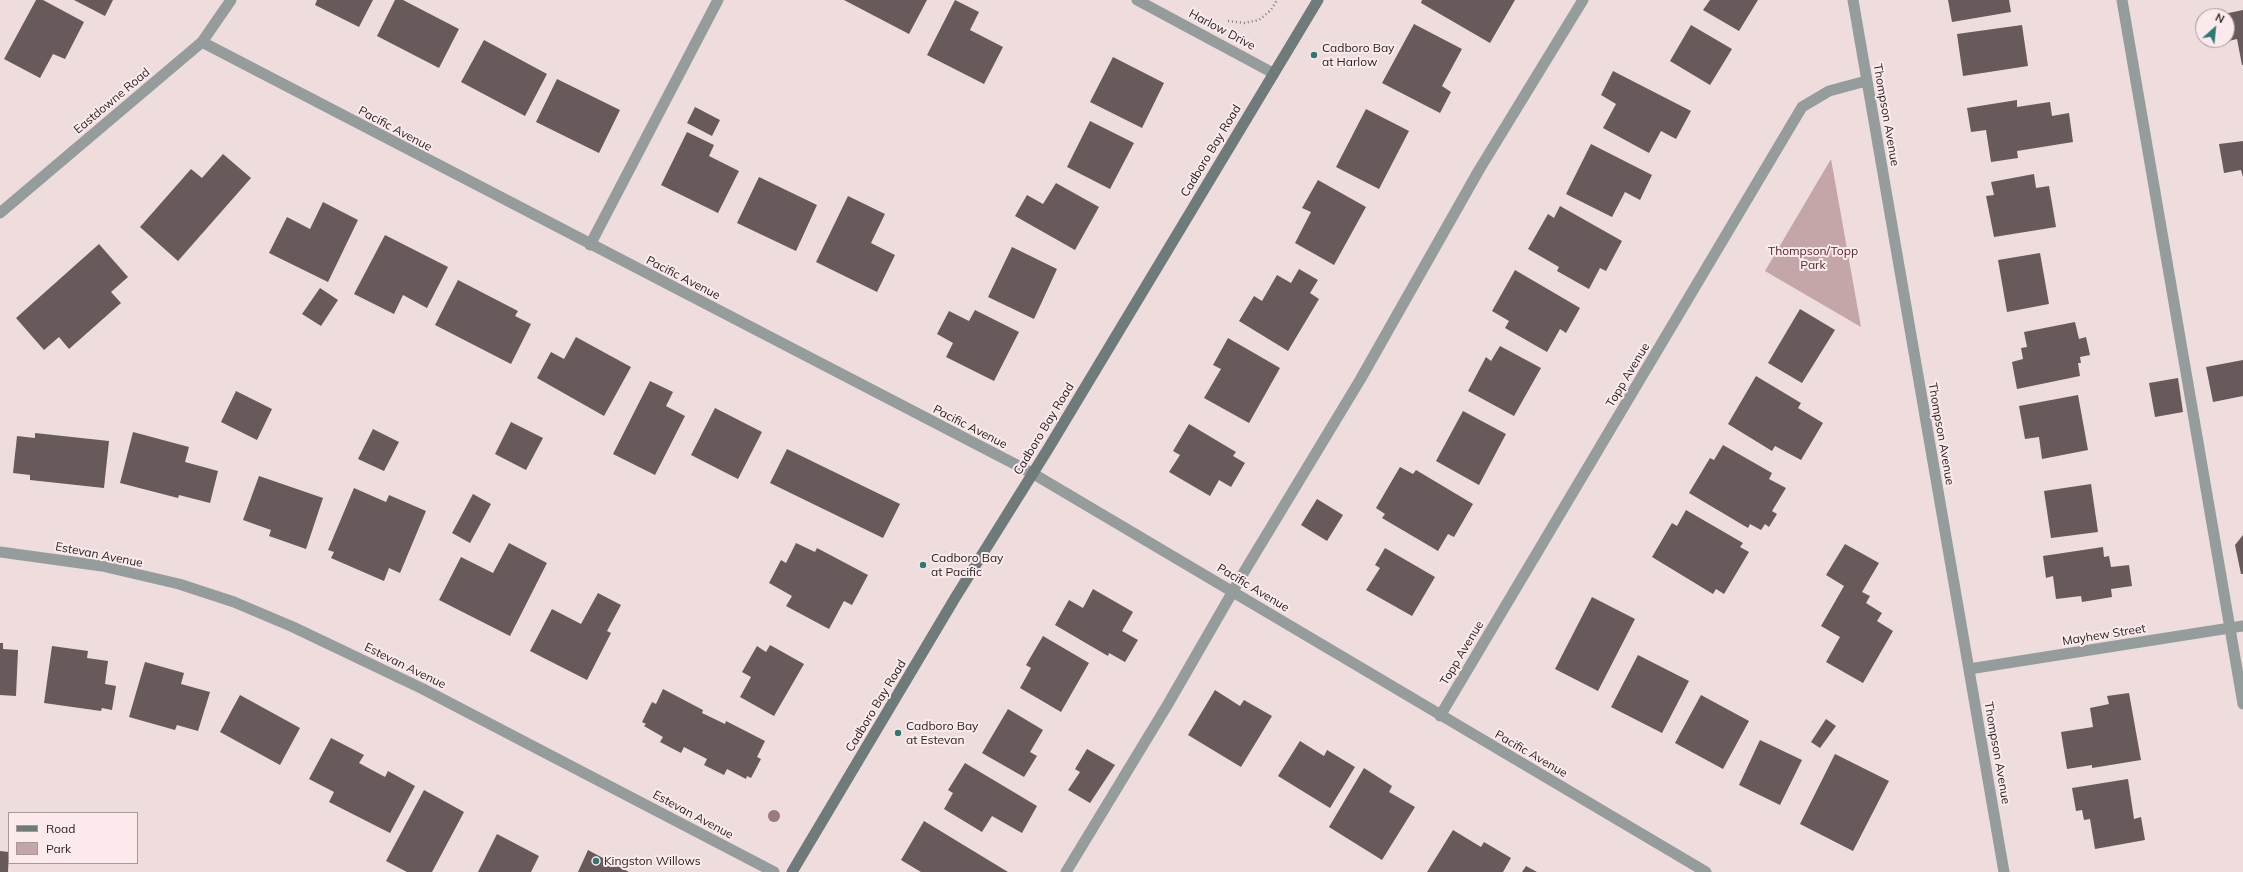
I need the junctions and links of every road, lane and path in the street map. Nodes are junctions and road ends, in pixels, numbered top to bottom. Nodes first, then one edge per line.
1 (231, 0) edge
2 (718, 0) edge
3 (1137, 0) edge
4 (1277, 0) edge
5 (1318, 0) edge
6 (1584, 0) edge
7 (1853, 0) edge
8 (2122, 0) edge
9 (1227, 21) dead end
10 (202, 42) junction
11 (1273, 73) junction
12 (1866, 81) junction
13 (0, 213) edge
14 (590, 245) junction
15 (1032, 474) junction
16 (0, 552) edge
17 (1233, 591) junction
18 (2243, 626) edge
19 (2230, 628) junction
20 (1969, 669) junction
21 (2243, 704) edge
22 (1440, 716) junction
23 (774, 872) edge
24 (792, 872) edge
25 (1066, 872) edge
26 (1706, 872) edge
27 (2004, 872) edge

1 - 10 street, Eastdowne Road
2 - 14 street
3 - 11 street, Harlow Drive
4 - 9 path
5 - 11 main road, Cadboro Bay Road
6 - 17 street
7 - 12 street, Thompson Avenue
8 - 19 street
10 - 13 street, Eastdowne Road
10 - 14 street, Pacific Avenue
11 - 15 main road, Cadboro Bay Road
12 - 20 street, Thompson Avenue
12 - 22 street, Topp Avenue
14 - 15 street, Pacific Avenue
15 - 17 street, Pacific Avenue
15 - 24 main road, Cadboro Bay Road
16 - 23 street, Estevan Avenue
17 - 22 street, Pacific Avenue
17 - 25 street
18 - 19 street, Mayhew Street
19 - 20 street, Mayhew Street
19 - 21 street
20 - 27 street, Thompson Avenue
22 - 26 street, Pacific Avenue

